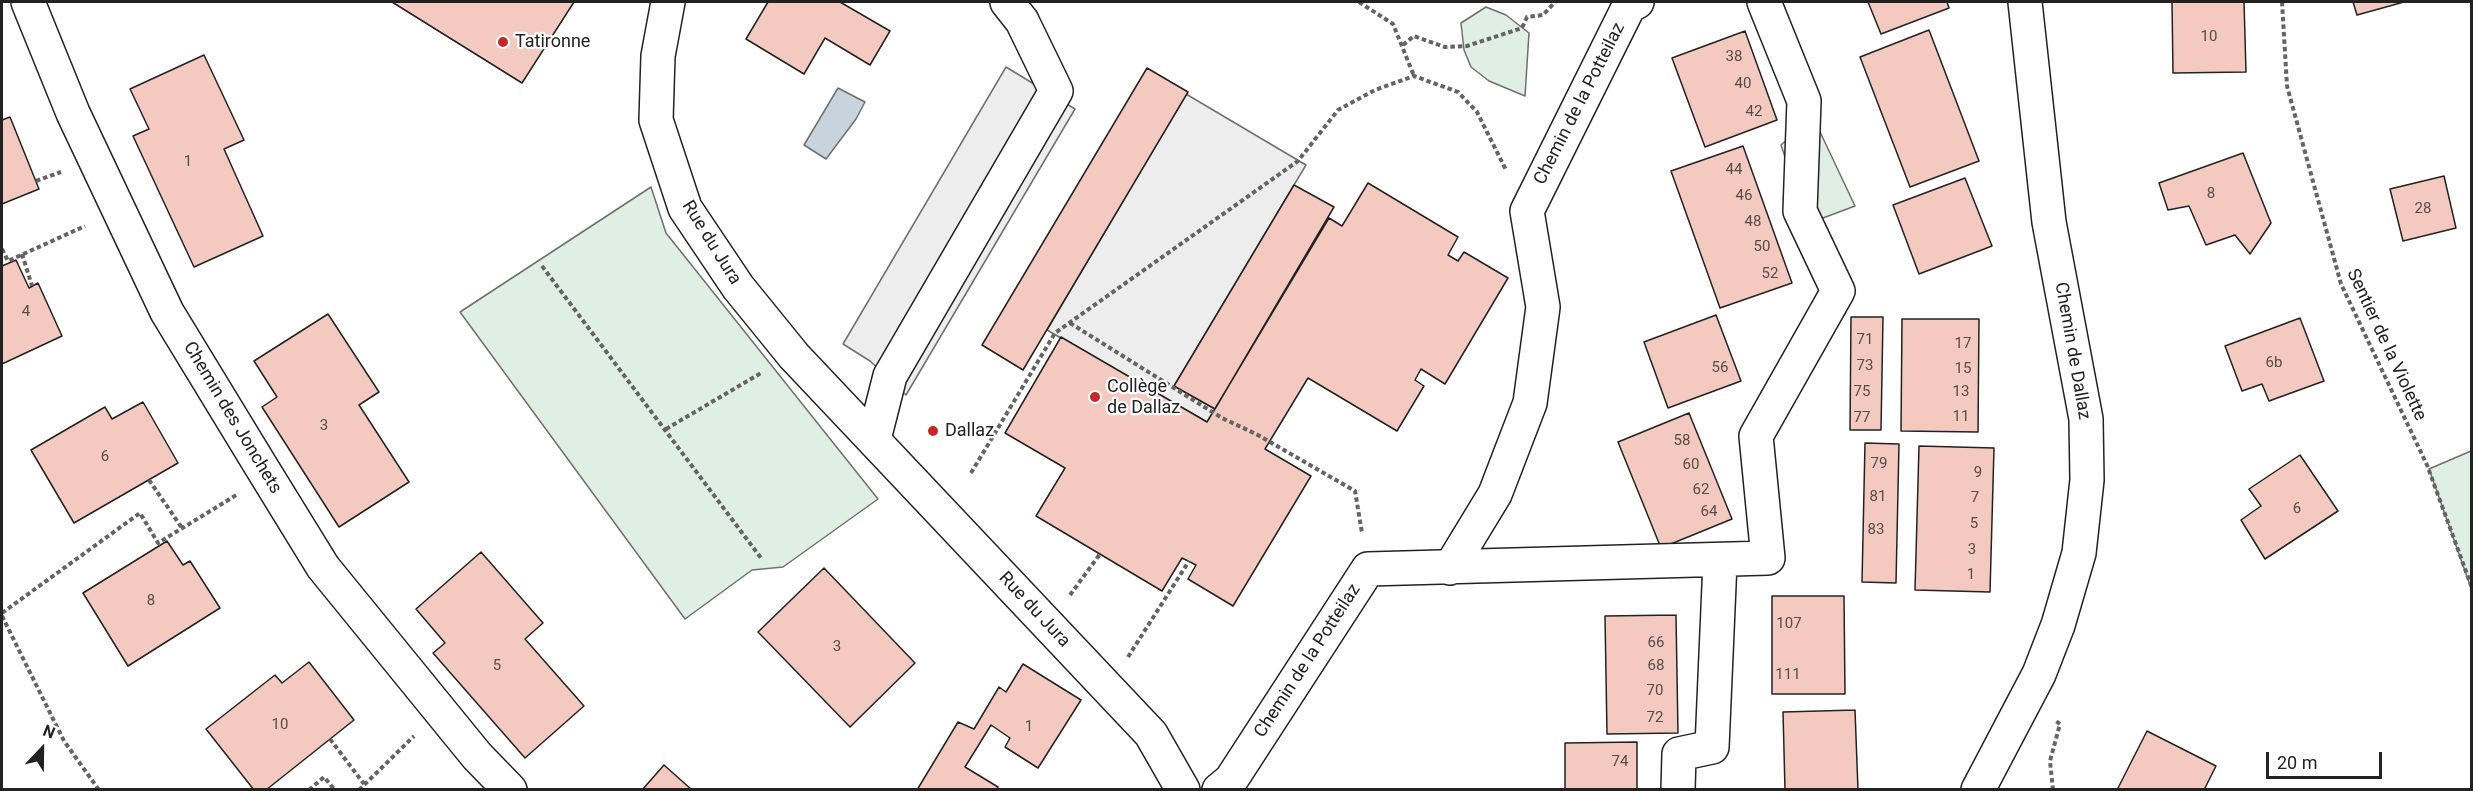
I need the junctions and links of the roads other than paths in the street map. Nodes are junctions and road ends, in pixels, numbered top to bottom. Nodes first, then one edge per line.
1 (15, 2) edge
2 (28, 2) edge
3 (668, 2) edge
4 (1007, 2) edge
5 (1637, 2) edge
6 (1764, 2) edge
7 (2025, 2) edge
8 (2, 8) edge
9 (873, 439) junction
10 (1720, 561) junction
11 (1450, 568) junction
12 (510, 789) edge
13 (1183, 789) edge
14 (1220, 789) edge
15 (1678, 789) edge
16 (1978, 789) edge

1 - 8 street
2 - 12 street, Chemin des Jonchets
3 - 9 street, Rue du Jura
4 - 9 street
5 - 11 street, Chemin de la Potteilaz
6 - 10 street, Chemin de la Potteilaz
7 - 16 street, Chemin de Dallaz
9 - 13 street, Rue du Jura
10 - 11 street, Chemin de la Potteilaz
10 - 15 street
11 - 14 street, Chemin de la Potteilaz

